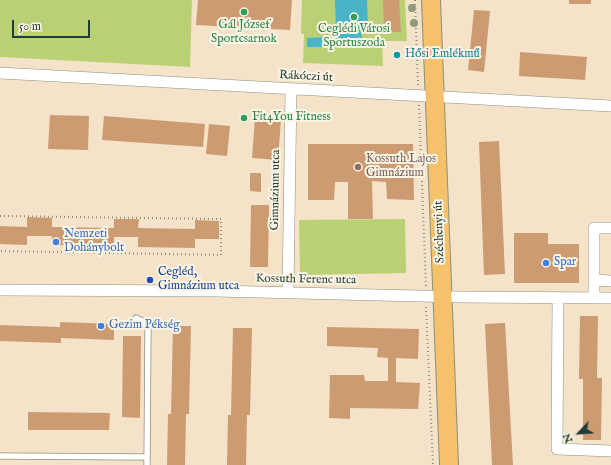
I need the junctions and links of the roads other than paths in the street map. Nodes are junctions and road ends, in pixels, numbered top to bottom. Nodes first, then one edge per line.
1 (430, 0) edge
2 (0, 73) edge
3 (291, 89) junction
4 (426, 96) junction
5 (611, 106) edge
6 (611, 228) edge
7 (594, 280) junction
8 (611, 281) edge
9 (0, 290) edge
10 (288, 292) junction
11 (434, 296) junction
12 (558, 298) junction
13 (594, 298) junction
14 (611, 298) edge
15 (136, 318) dead end
16 (611, 451) edge
17 (0, 456) edge
18 (147, 457) junction
19 (147, 465) edge
20 (449, 465) edge

1 - 4 main road, Széchenyi út
2 - 3 street, Rákóczi út
3 - 4 street, Rákóczi út
3 - 10 street, Gimnázium utca
4 - 5 street, Rákóczi út
4 - 11 main road, Széchenyi út
6 - 7 street
7 - 8 street
7 - 13 street
9 - 10 street, Kossuth Ferenc utca
10 - 11 street, Kossuth Ferenc utca
11 - 12 street, Kossuth Ferenc utca
11 - 20 main road, Széchenyi út
12 - 13 street, Kossuth Ferenc utca
12 - 16 street
13 - 14 street, Kossuth Ferenc utca
15 - 18 lane
17 - 18 lane
18 - 19 lane

